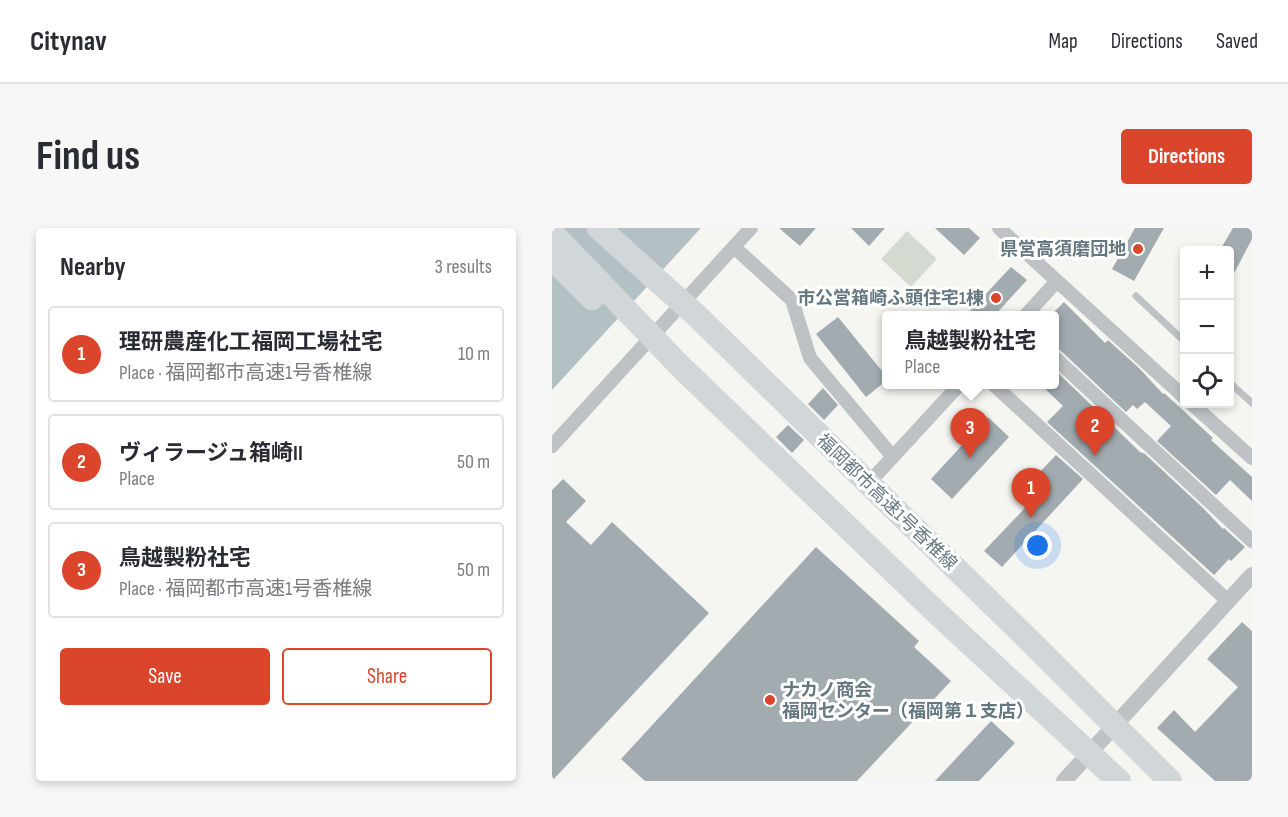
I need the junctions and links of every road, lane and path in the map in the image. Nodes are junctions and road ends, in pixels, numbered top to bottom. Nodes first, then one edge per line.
1 (554, 228) edge
2 (597, 228) edge
3 (606, 228) edge
4 (751, 228) edge
5 (999, 228) edge
6 (552, 233) edge
7 (734, 247) junction
8 (552, 258) edge
9 (1057, 281) junction
10 (671, 292) junction
11 (1136, 296) dead end
12 (1028, 311) edge
13 (1180, 336) edge
14 (1059, 362) edge
15 (681, 367) junction
16 (1234, 386) edge
17 (955, 389) edge
18 (998, 389) edge
19 (1180, 392) edge
20 (1252, 403) edge
21 (1196, 408) edge
22 (552, 446) edge
23 (893, 457) junction
24 (1252, 458) edge
25 (862, 490) junction
26 (1252, 541) edge
27 (1252, 575) edge
28 (1228, 601) junction
29 (1031, 642) junction
30 (1111, 729) junction
31 (1093, 749) junction
32 (1064, 781) edge
33 (1119, 781) edge
34 (1126, 781) edge
35 (1169, 781) edge
36 (1189, 781) edge

1 - 31 street
2 - 10 highway, 福岡都市高速1号香椎線
2 - 25 street
3 - 10 highway
4 - 7 street
5 - 9 street
6 - 15 highway
7 - 22 street
7 - 23 street
8 - 15 highway
9 - 12 street
9 - 19 street
10 - 29 highway, 福岡都市高速1号香椎線
11 - 13 lane
14 - 26 street
15 - 33 highway
16 - 20 lane
17 - 23 street
18 - 28 street
21 - 24 street
23 - 25 street
25 - 30 street
27 - 28 street
28 - 30 street
29 - 35 highway, 福岡都市高速1号香椎線
29 - 36 highway
30 - 31 street
30 - 35 street
31 - 32 street
31 - 34 street

